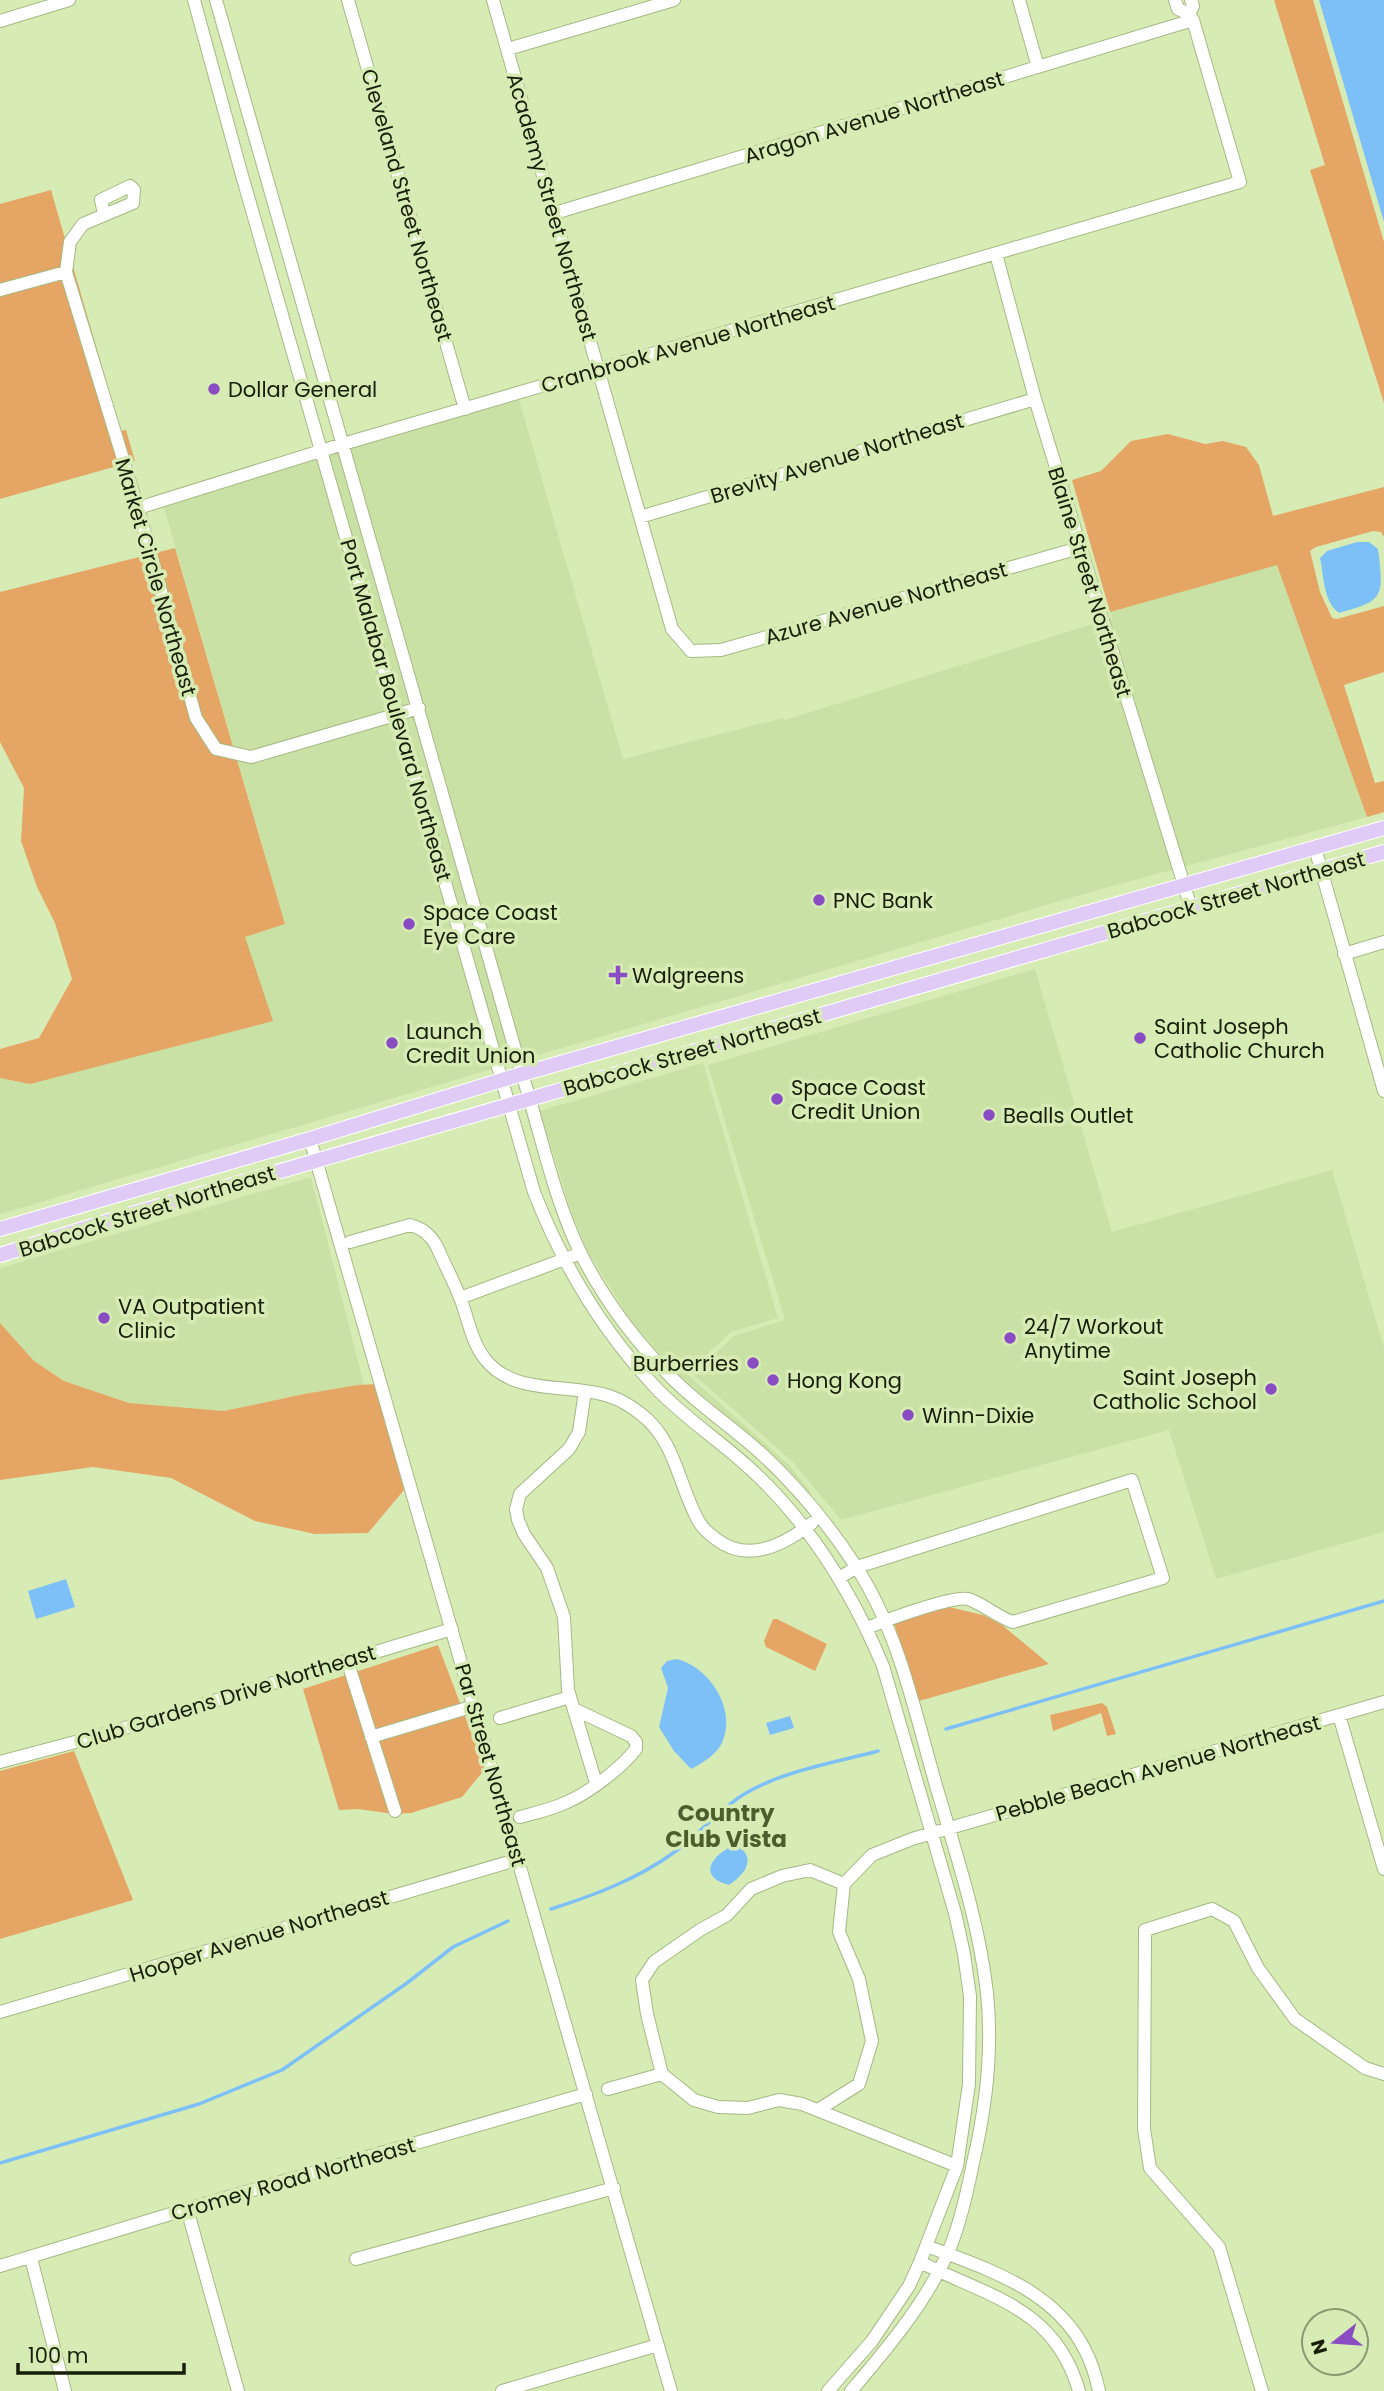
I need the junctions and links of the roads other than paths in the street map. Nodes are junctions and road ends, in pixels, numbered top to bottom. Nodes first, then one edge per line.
1 (69, 0) edge
2 (194, 0) edge
3 (216, 0) edge
4 (348, 0) edge
5 (493, 0) edge
6 (671, 0) edge
7 (1019, 0) edge
8 (1175, 0) edge
9 (1191, 0) edge
10 (1191, 17) junction
11 (0, 21) edge
12 (508, 49) junction
13 (1038, 67) junction
14 (263, 166) junction
15 (241, 172) junction
16 (555, 213) junction
17 (104, 214) dead end
18 (996, 254) junction
19 (66, 272) junction
20 (0, 290) edge
21 (597, 370) junction
22 (1035, 400) junction
23 (465, 409) junction
24 (343, 444) junction
25 (322, 450) junction
26 (138, 508) junction
27 (639, 517) junction
28 (1079, 548) junction
29 (691, 651) joint
30 (419, 708) junction
31 (397, 715) junction
32 (1384, 828) edge
33 (1315, 848) junction
34 (1384, 852) edge
35 (1321, 870) junction
36 (1184, 886) junction
37 (1191, 908) junction
38 (1384, 942) edge
39 (1344, 954) junction
40 (522, 1074) junction
41 (501, 1081) junction
42 (1384, 1091) edge
43 (530, 1099) junction
44 (508, 1105) junction
45 (310, 1139) junction
46 (317, 1161) junction
47 (0, 1229) edge
48 (350, 1242) dead end
49 (581, 1253) junction
50 (0, 1255) edge
51 (564, 1260) junction
52 (460, 1298) junction
53 (586, 1391) junction
54 (820, 1516) junction
55 (806, 1528) junction
56 (857, 1567) junction
57 (839, 1578) junction
58 (886, 1620) junction
59 (867, 1628) junction
60 (452, 1629) junction
61 (347, 1660) junction
62 (1384, 1702) edge
63 (572, 1703) junction
64 (474, 1706) junction
65 (1339, 1715) junction
66 (500, 1718) dead end
67 (371, 1737) junction
68 (0, 1762) edge
69 (596, 1783) junction
70 (395, 1811) dead end
71 (520, 1817) dead end
72 (949, 1829) junction
73 (932, 1833) junction
74 (519, 1859) junction
75 (1384, 1869) edge
76 (844, 1884) junction
77 (0, 2012) edge
78 (662, 2074) junction
79 (1384, 2074) edge
80 (608, 2089) dead end
81 (586, 2094) junction
82 (818, 2110) junction
83 (957, 2166) junction
84 (614, 2188) junction
85 (187, 2208) junction
86 (927, 2246) junction
87 (948, 2254) junction
88 (30, 2258) junction
89 (356, 2259) dead end
90 (920, 2262) junction
91 (0, 2266) edge
92 (939, 2271) junction
93 (658, 2345) junction
94 (65, 2391) edge
95 (238, 2391) edge
96 (502, 2391) edge
97 (671, 2391) edge
98 (828, 2391) edge
99 (851, 2391) edge
100 (1079, 2391) edge
101 (1100, 2391) edge
102 (1262, 2391) edge

1 - 11 street
2 - 15 street, Port Malabar Boulevard Northeast
3 - 14 street, Port Malabar Boulevard Northeast
4 - 23 street, Cleveland Street Northeast
5 - 12 street, Academy Street Northeast
6 - 12 street
7 - 13 street
8 - 10 street
9 - 10 street
10 - 13 street, Aragon Avenue Northeast
10 - 18 street, Cranbrook Avenue Northeast
12 - 16 street, Academy Street Northeast
13 - 16 street, Aragon Avenue Northeast
14 - 15 street
14 - 24 street, Port Malabar Boulevard Northeast
15 - 25 street, Port Malabar Boulevard Northeast
16 - 21 street, Academy Street Northeast
17 - 19 street, Market Circle Northeast
18 - 21 street, Cranbrook Avenue Northeast
18 - 22 street, Blaine Street Northeast
19 - 20 street
19 - 26 street, Market Circle Northeast
21 - 23 street, Cranbrook Avenue Northeast
21 - 27 street, Academy Street Northeast
22 - 27 street, Brevity Avenue Northeast
22 - 28 street, Blaine Street Northeast
23 - 24 street, Cranbrook Avenue Northeast
24 - 25 street, Cranbrook Avenue Northeast
24 - 30 street, Port Malabar Boulevard Northeast
25 - 26 street, Cranbrook Avenue Northeast
25 - 31 street, Port Malabar Boulevard Northeast
26 - 31 street, Market Circle Northeast
27 - 29 street, Academy Street Northeast
28 - 29 street, Azure Avenue Northeast
28 - 36 street, Blaine Street Northeast
30 - 31 street, Market Circle Northeast
30 - 40 street, Port Malabar Boulevard Northeast
31 - 41 street, Port Malabar Boulevard Northeast
32 - 33 main road, Babcock Street Northeast
33 - 35 street
33 - 36 main road, Babcock Street Northeast
34 - 35 main road, Babcock Street Northeast
35 - 37 main road, Babcock Street Northeast
35 - 39 street
36 - 37 street, Blaine Street Northeast
36 - 40 main road, Babcock Street Northeast
37 - 43 main road, Babcock Street Northeast
38 - 39 street
39 - 42 street
40 - 41 main road, Babcock Street Northeast
40 - 43 street, Port Malabar Boulevard Northeast
41 - 44 street, Port Malabar Boulevard Northeast
41 - 45 main road, Babcock Street Northeast
43 - 44 main road, Babcock Street Northeast
43 - 49 street, Port Malabar Boulevard Northeast
44 - 46 main road, Babcock Street Northeast
44 - 51 street, Port Malabar Boulevard Northeast
45 - 46 street, Par Street Northeast
45 - 47 main road, Babcock Street Northeast
46 - 50 main road, Babcock Street Northeast
46 - 60 street, Par Street Northeast
48 - 52 street
49 - 51 street
49 - 54 street, Port Malabar Boulevard Northeast
51 - 52 street
51 - 55 street, Port Malabar Boulevard Northeast
52 - 53 street
53 - 55 street
53 - 63 street
54 - 55 street
54 - 56 street, Port Malabar Boulevard Northeast
55 - 57 street, Port Malabar Boulevard Northeast
56 - 57 street
56 - 58 street, Port Malabar Boulevard Northeast
56 - 58 street
57 - 59 street, Port Malabar Boulevard Northeast
58 - 59 street
58 - 72 street, Port Malabar Boulevard Northeast
59 - 73 street, Port Malabar Boulevard Northeast
60 - 61 street, Club Gardens Drive Northeast
60 - 64 street, Par Street Northeast
61 - 67 street
61 - 68 street, Club Gardens Drive Northeast
62 - 65 street, Pebble Beach Avenue Northeast
63 - 66 street
63 - 69 street
63 - 69 street
64 - 67 street
64 - 74 street, Par Street Northeast
65 - 72 street, Pebble Beach Avenue Northeast
65 - 75 street
67 - 70 street
69 - 71 street
72 - 73 street, Pebble Beach Avenue Northeast
72 - 87 street, Port Malabar Boulevard Northeast
73 - 76 street, Pebble Beach Avenue Northeast
73 - 83 street, Port Malabar Boulevard Northeast
74 - 77 street, Hooper Avenue Northeast
74 - 81 street, Par Street Northeast
76 - 78 street
76 - 82 street
78 - 80 street
78 - 82 street
79 - 102 street
81 - 84 street, Par Street Northeast
81 - 85 street, Cromey Road Northeast
82 - 83 street
83 - 86 street, Port Malabar Boulevard Northeast
84 - 89 street
84 - 93 street, Par Street Northeast
85 - 88 street, Cromey Road Northeast
85 - 95 street
86 - 87 street
86 - 90 street, Port Malabar Boulevard Northeast
87 - 92 street, Port Malabar Boulevard Northeast
87 - 101 street
88 - 91 street, Cromey Road Northeast
88 - 94 street
90 - 92 street
90 - 98 street, Port Malabar Boulevard Northeast
92 - 99 street, Port Malabar Boulevard Northeast
92 - 100 street
93 - 96 street
93 - 97 street, Par Street Northeast

